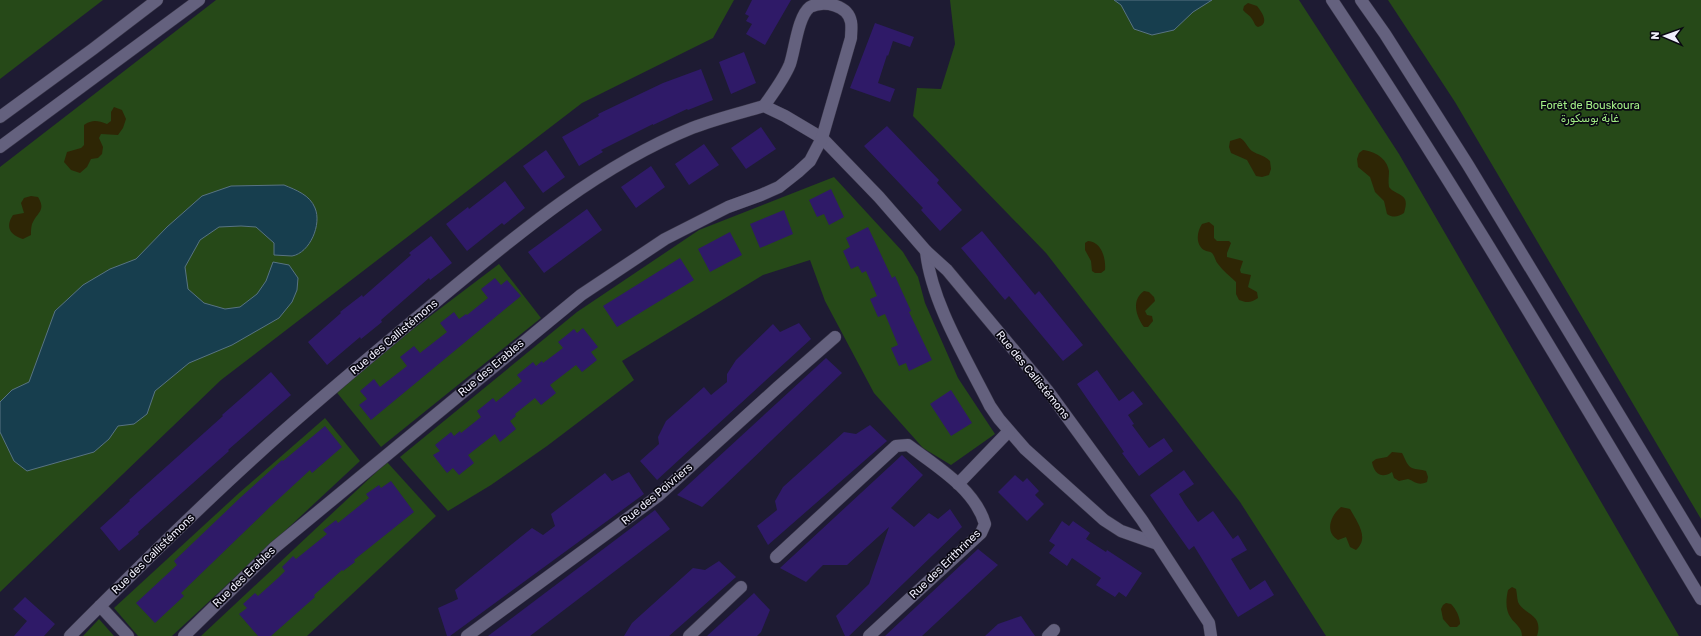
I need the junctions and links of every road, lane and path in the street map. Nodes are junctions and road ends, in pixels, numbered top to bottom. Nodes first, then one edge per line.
1 (157, 0) edge
2 (199, 0) edge
3 (1332, 0) edge
4 (1362, 0) edge
5 (764, 106) junction
6 (0, 117) edge
7 (822, 138) junction
8 (0, 147) edge
9 (926, 251) junction
10 (836, 337) dead end
11 (1009, 431) junction
12 (958, 484) junction
13 (1155, 542) junction
14 (1701, 550) edge
15 (776, 557) dead end
16 (741, 587) dead end
17 (1701, 599) edge
18 (100, 606) junction
19 (70, 636) edge
20 (128, 636) edge
21 (184, 636) edge
22 (467, 636) edge
23 (689, 636) edge
24 (869, 636) edge
25 (1212, 636) edge

1 - 6 street
2 - 8 street
3 - 17 street
4 - 14 street
5 - 7 street, Rue des Callistémons
5 - 7 street
5 - 18 street, Rue des Callistémons
7 - 9 street, Rue des Callistémons
7 - 21 street, Rue des Erables
9 - 11 street
9 - 13 street, Rue des Callistémons
10 - 22 street, Rue des Poivriers
11 - 12 street
11 - 13 street
12 - 15 street, Rue des Erithrines
12 - 24 street, Rue des Erithrines
13 - 25 street, Rue des Callistémons
16 - 23 street
18 - 19 street, Rue des Callistémons
18 - 20 street

